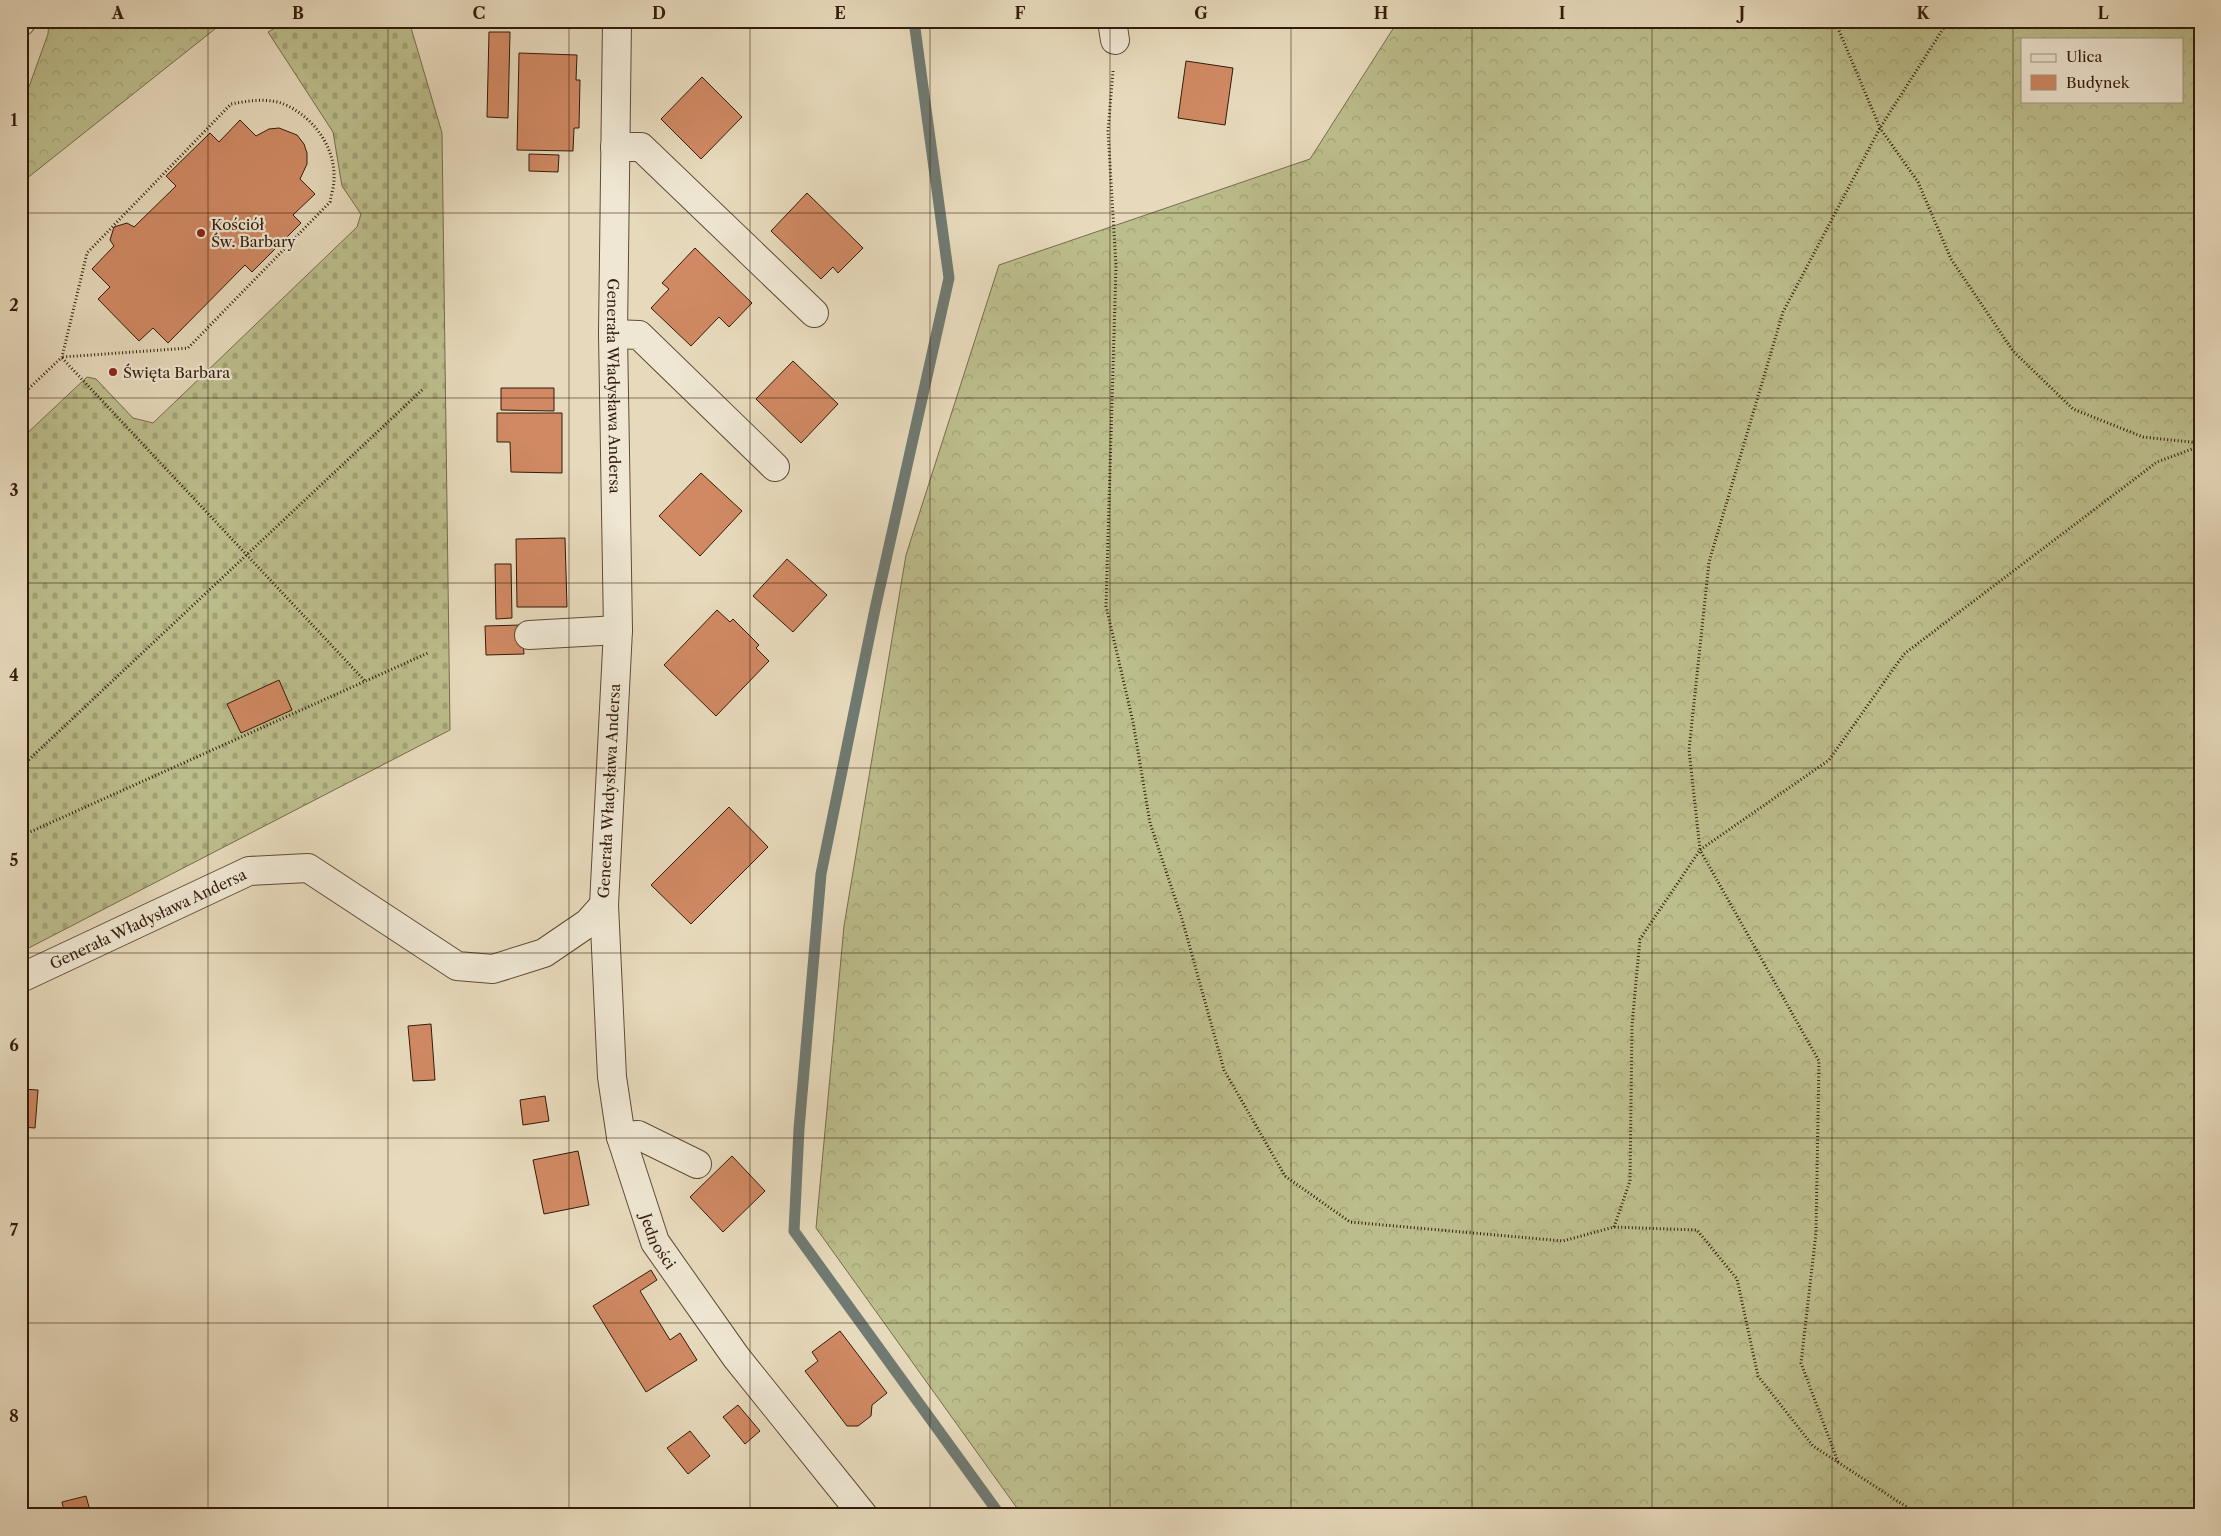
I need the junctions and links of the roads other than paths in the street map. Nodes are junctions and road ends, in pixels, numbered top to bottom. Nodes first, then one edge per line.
1 (616, 21) edge
2 (615, 147) junction
3 (814, 313) dead end
4 (614, 334) junction
5 (775, 467) dead end
6 (618, 630) junction
7 (529, 635) dead end
8 (604, 904) junction
9 (21, 978) edge
10 (621, 1137) junction
11 (697, 1164) dead end
12 (863, 1515) edge

1 - 2 street, Generała Władysława Andersa
2 - 3 street
2 - 4 street, Generała Władysława Andersa
4 - 5 street
4 - 6 street, Generała Władysława Andersa
6 - 7 street
6 - 8 street, Generała Władysława Andersa
8 - 9 street, Generała Władysława Andersa
8 - 10 street, Jedności
10 - 11 street
10 - 12 street, Jedności

